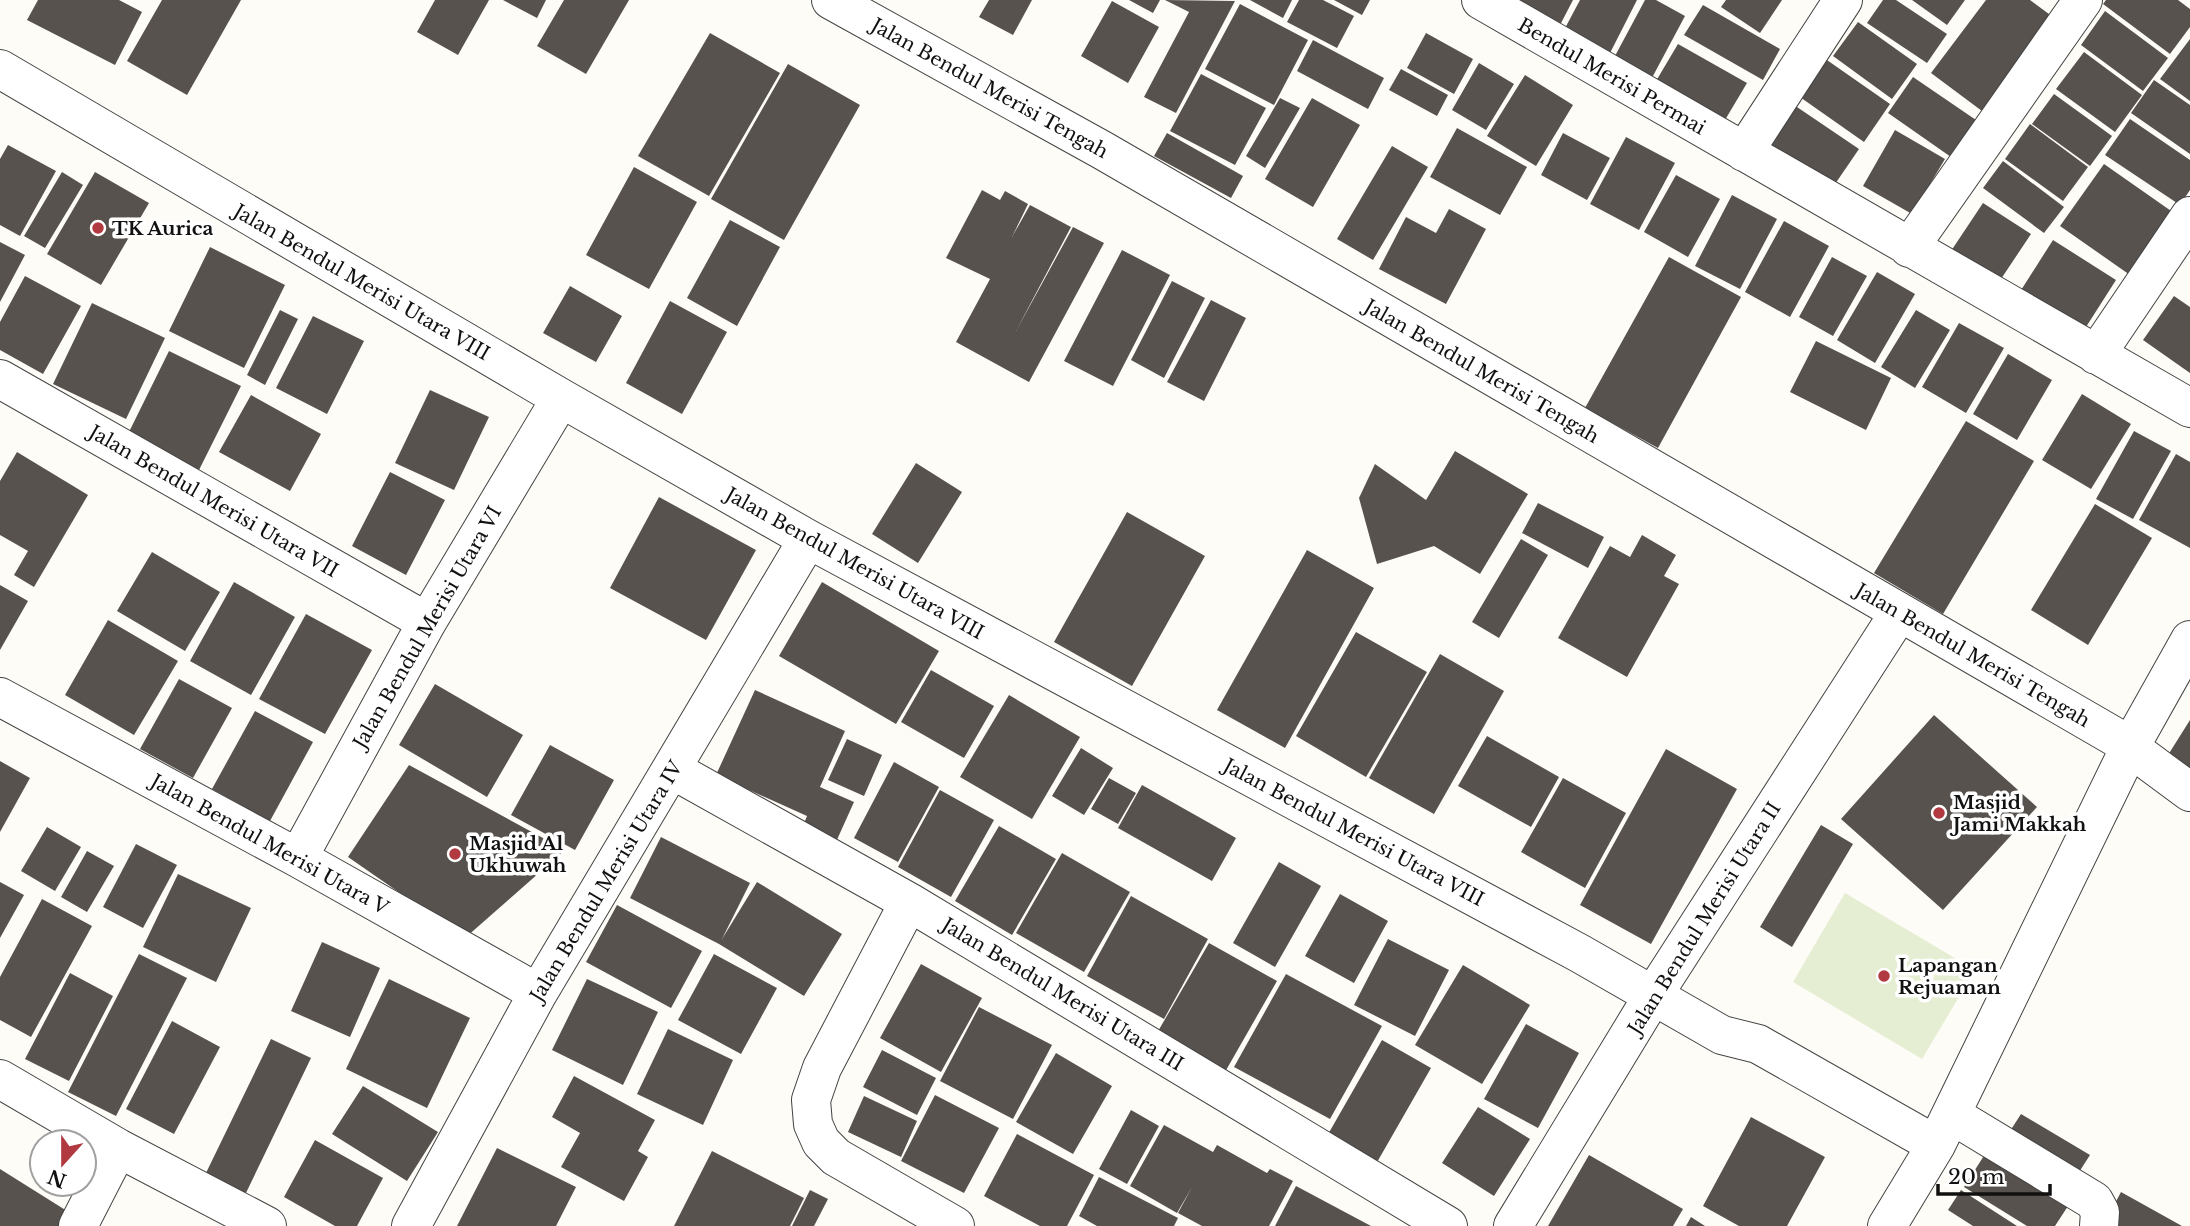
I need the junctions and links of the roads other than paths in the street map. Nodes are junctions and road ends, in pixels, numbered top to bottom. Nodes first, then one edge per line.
1 (831, 0) edge
2 (1481, 0) edge
3 (1843, 0) edge
4 (2083, 0) edge
5 (0, 69) edge
6 (1744, 152) junction
7 (2190, 216) edge
8 (1909, 248) junction
9 (2096, 355) junction
10 (0, 379) edge
11 (561, 398) junction
12 (2190, 408) edge
13 (808, 539) junction
14 (1899, 612) junction
15 (427, 622) junction
16 (2190, 640) edge
17 (0, 697) edge
18 (2130, 747) junction
19 (673, 770) junction
20 (2190, 792) edge
21 (298, 858) junction
22 (909, 902) junction
23 (538, 993) junction
24 (1654, 994) junction
25 (0, 1079) edge
26 (1937, 1142) junction
27 (118, 1148) junction
28 (78, 1226) edge
29 (267, 1226) edge
30 (411, 1226) edge
31 (956, 1226) edge
32 (1448, 1226) edge
33 (1513, 1226) edge
34 (1887, 1226) edge
35 (2099, 1226) edge

1 - 14 street, Jalan Bendul Merisi Tengah
2 - 6 street, Bendul Merisi Permai
3 - 6 street
4 - 8 street
5 - 11 street, Jalan Bendul Merisi Utara VIII
6 - 8 street, Bendul Merisi Permai
7 - 9 street
8 - 9 street, Bendul Merisi Permai
9 - 12 street, Bendul Merisi Permai
10 - 15 street, Jalan Bendul Merisi Utara VII
11 - 13 street, Jalan Bendul Merisi Utara VIII
11 - 15 street, Jalan Bendul Merisi Utara VI
13 - 19 street, Jalan Bendul Merisi Utara IV
13 - 24 street, Jalan Bendul Merisi Utara VIII
14 - 18 street, Jalan Bendul Merisi Tengah
14 - 24 street, Jalan Bendul Merisi Utara II
15 - 21 street, Jalan Bendul Merisi Utara VI
16 - 18 street
17 - 21 street, Jalan Bendul Merisi Utara V
18 - 20 street, Jalan Bendul Merisi Tengah
18 - 26 street
19 - 22 street, Jalan Bendul Merisi Utara III
19 - 23 street, Jalan Bendul Merisi Utara IV
21 - 23 street, Jalan Bendul Merisi Utara V
22 - 31 street
22 - 32 street, Jalan Bendul Merisi Utara III
23 - 30 street, Jalan Bendul Merisi Utara IV
24 - 26 street, Jalan Bendul Merisi Utara VIII
24 - 33 street, Jalan Bendul Merisi Utara II
25 - 27 street
26 - 34 street
26 - 35 street, Jalan Bendul Merisi Utara VIII
27 - 28 street
27 - 29 street

